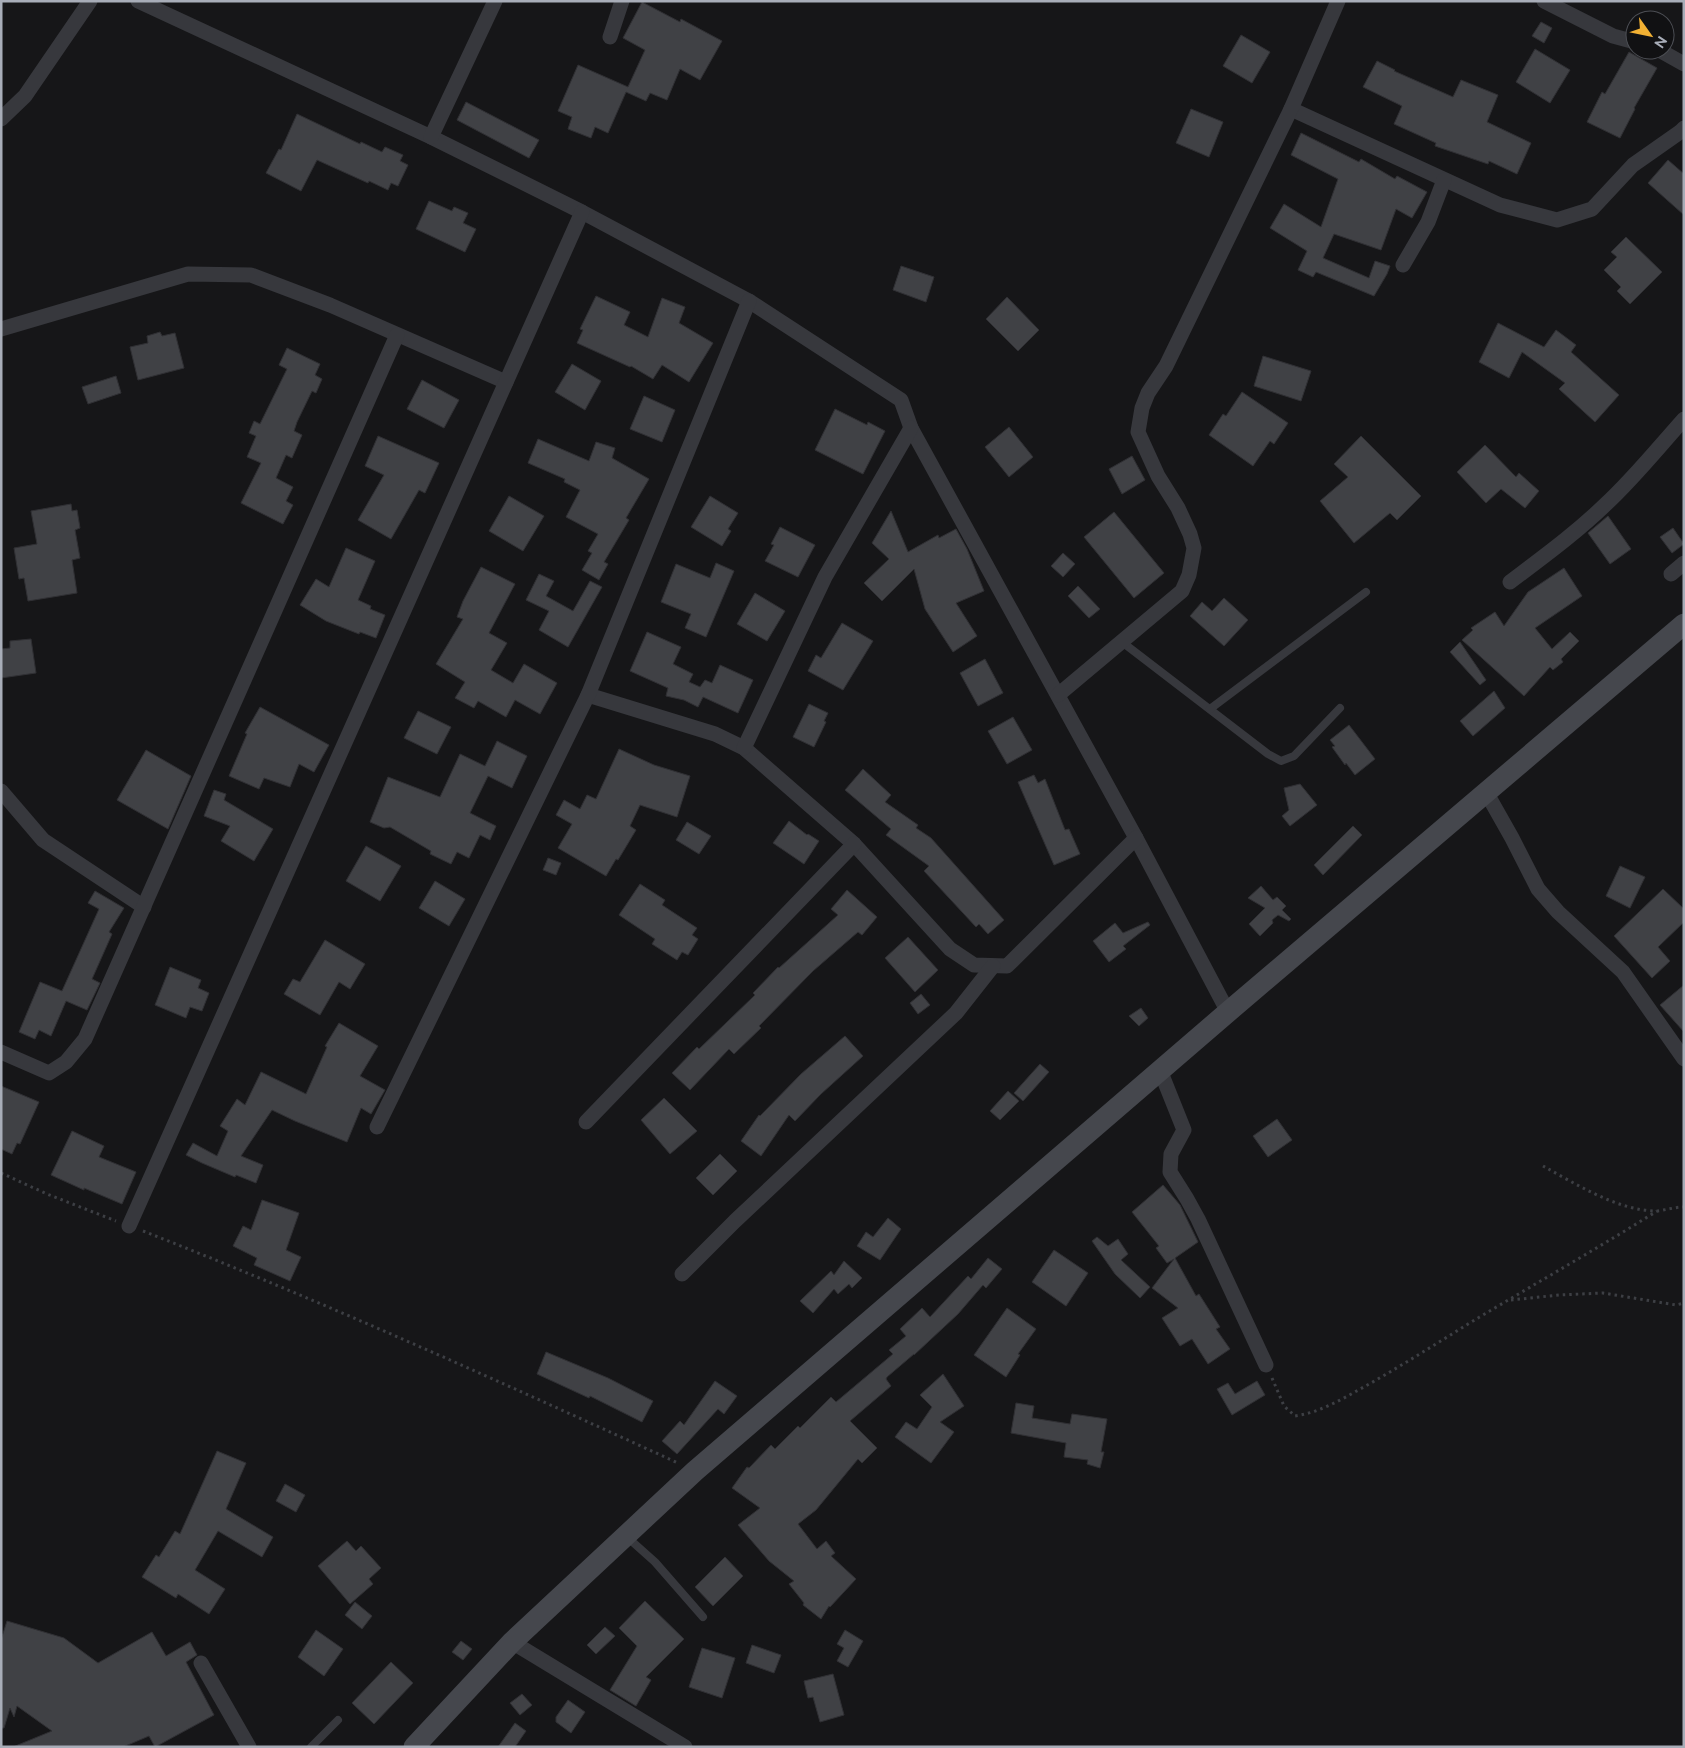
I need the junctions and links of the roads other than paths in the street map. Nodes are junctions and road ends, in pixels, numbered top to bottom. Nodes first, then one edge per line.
1 (90, 1) edge
2 (138, 1) edge
3 (494, 1) edge
4 (622, 1) edge
5 (1338, 1) edge
6 (1544, 1) edge
7 (610, 37) dead end
8 (1625, 39) edge
9 (1292, 110) junction
10 (1, 119) edge
11 (1684, 128) edge
12 (431, 137) junction
13 (1444, 180) junction
14 (582, 212) junction
15 (1403, 265) dead end
16 (749, 301) junction
17 (1, 329) edge
18 (397, 335) junction
19 (506, 382) junction
20 (1684, 419) edge
21 (911, 428) junction
22 (1684, 563) edge
23 (1671, 574) dead end
24 (1510, 582) dead end
25 (1366, 592) dead end
26 (1684, 624) edge
27 (1122, 642) junction
28 (588, 695) junction
29 (1058, 695) junction
30 (1340, 708) dead end
31 (1210, 709) junction
32 (744, 748) junction
33 (1, 791) edge
34 (1486, 792) junction
35 (1136, 838) junction
36 (854, 844) junction
37 (144, 907) junction
38 (993, 966) junction
39 (1228, 1012) junction
40 (1, 1052) edge
41 (1684, 1059) edge
42 (1160, 1070) junction
43 (586, 1122) dead end
44 (377, 1127) dead end
45 (129, 1226) road end
46 (682, 1274) dead end
47 (1266, 1364) road end
48 (626, 1535) junction
49 (703, 1617) dead end
50 (512, 1642) junction
51 (201, 1663) dead end
52 (338, 1720) dead end
53 (249, 1747) edge
54 (311, 1747) edge
55 (414, 1747) edge
56 (685, 1747) edge

1 - 10 street
2 - 12 street
3 - 12 street
4 - 7 street
5 - 9 street
6 - 8 street
9 - 13 street
9 - 27 street
11 - 13 street
12 - 14 street
13 - 15 street
14 - 16 street
14 - 19 street
16 - 21 street
16 - 28 street
17 - 18 street
18 - 19 street
18 - 37 street
19 - 45 street
20 - 24 street
21 - 29 street
21 - 32 street
22 - 23 street
25 - 31 lane
26 - 34 main road
27 - 29 street
27 - 31 lane
28 - 32 street
28 - 44 street
29 - 35 street
30 - 31 lane
32 - 36 street
33 - 37 street
34 - 39 main road
34 - 41 street
35 - 38 street
35 - 39 street
36 - 38 street
36 - 43 street
37 - 40 street
38 - 46 street
39 - 42 main road
42 - 47 street
42 - 48 main road
48 - 49 lane
48 - 50 main road
50 - 55 main road
50 - 56 street
51 - 53 street
52 - 54 lane

